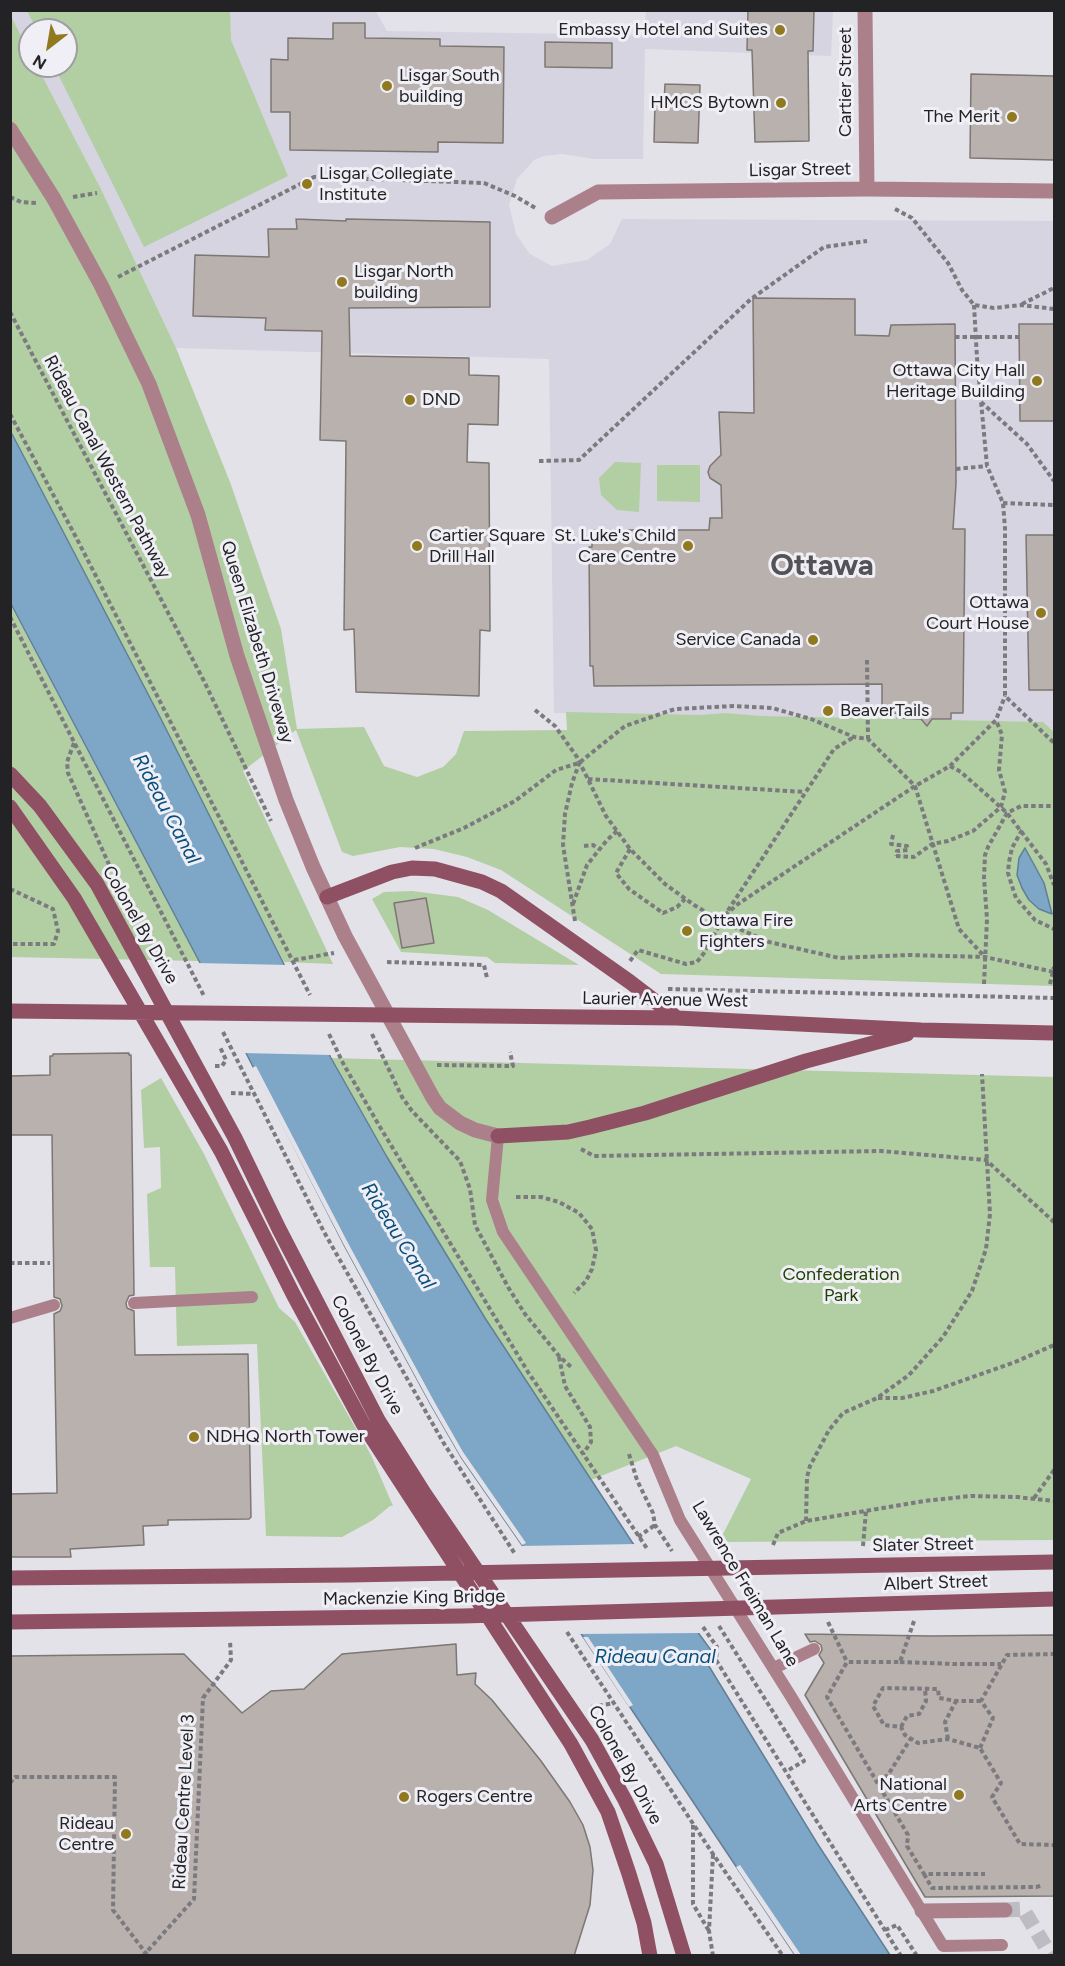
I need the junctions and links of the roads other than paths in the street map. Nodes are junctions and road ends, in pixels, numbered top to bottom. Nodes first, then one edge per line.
1 (865, 10) edge
2 (10, 129) edge
3 (867, 189) junction
4 (1054, 191) edge
5 (552, 217) road end
6 (10, 774) edge
7 (10, 807) edge
8 (327, 897) junction
9 (10, 1011) edge
10 (677, 1017) junction
11 (921, 1030) junction
12 (1054, 1033) edge
13 (498, 1136) junction
14 (252, 1298) dead end
15 (134, 1303) dead end
16 (54, 1305) dead end
17 (10, 1318) edge
18 (1054, 1562) edge
19 (792, 1566) joint
20 (10, 1578) edge
21 (1054, 1599) edge
22 (819, 1606) joint
23 (10, 1622) edge
24 (814, 1648) dead end
25 (774, 1668) junction
26 (1005, 1910) tunnel mouth
27 (922, 1911) junction
28 (1002, 1945) dead end
29 (650, 1956) edge
30 (684, 1956) edge

1 - 3 street, Cartier Street
2 - 8 street, Queen Elizabeth Driveway
3 - 4 street, Lisgar Street
3 - 5 street, Lisgar Street
6 - 30 main road, Colonel By Drive
7 - 29 main road, Colonel By Drive
8 - 10 main road
8 - 13 street, Queen Elizabeth Driveway
9 - 10 main road, Laurier Avenue West
10 - 11 main road, Laurier Avenue West
11 - 12 main road, Laurier Avenue West
11 - 13 main road
13 - 25 lane, Lawrence Freiman Lane
14 - 15 lane
16 - 17 lane
18 - 19 main road, Slater Street
19 - 20 main road, Mackenzie King Bridge
21 - 22 main road, Albert Street
22 - 23 main road, Mackenzie King Bridge
24 - 25 lane
25 - 27 lane, Lawrence Freiman Lane
26 - 27 street
27 - 28 lane, Lawrence Freiman Lane

